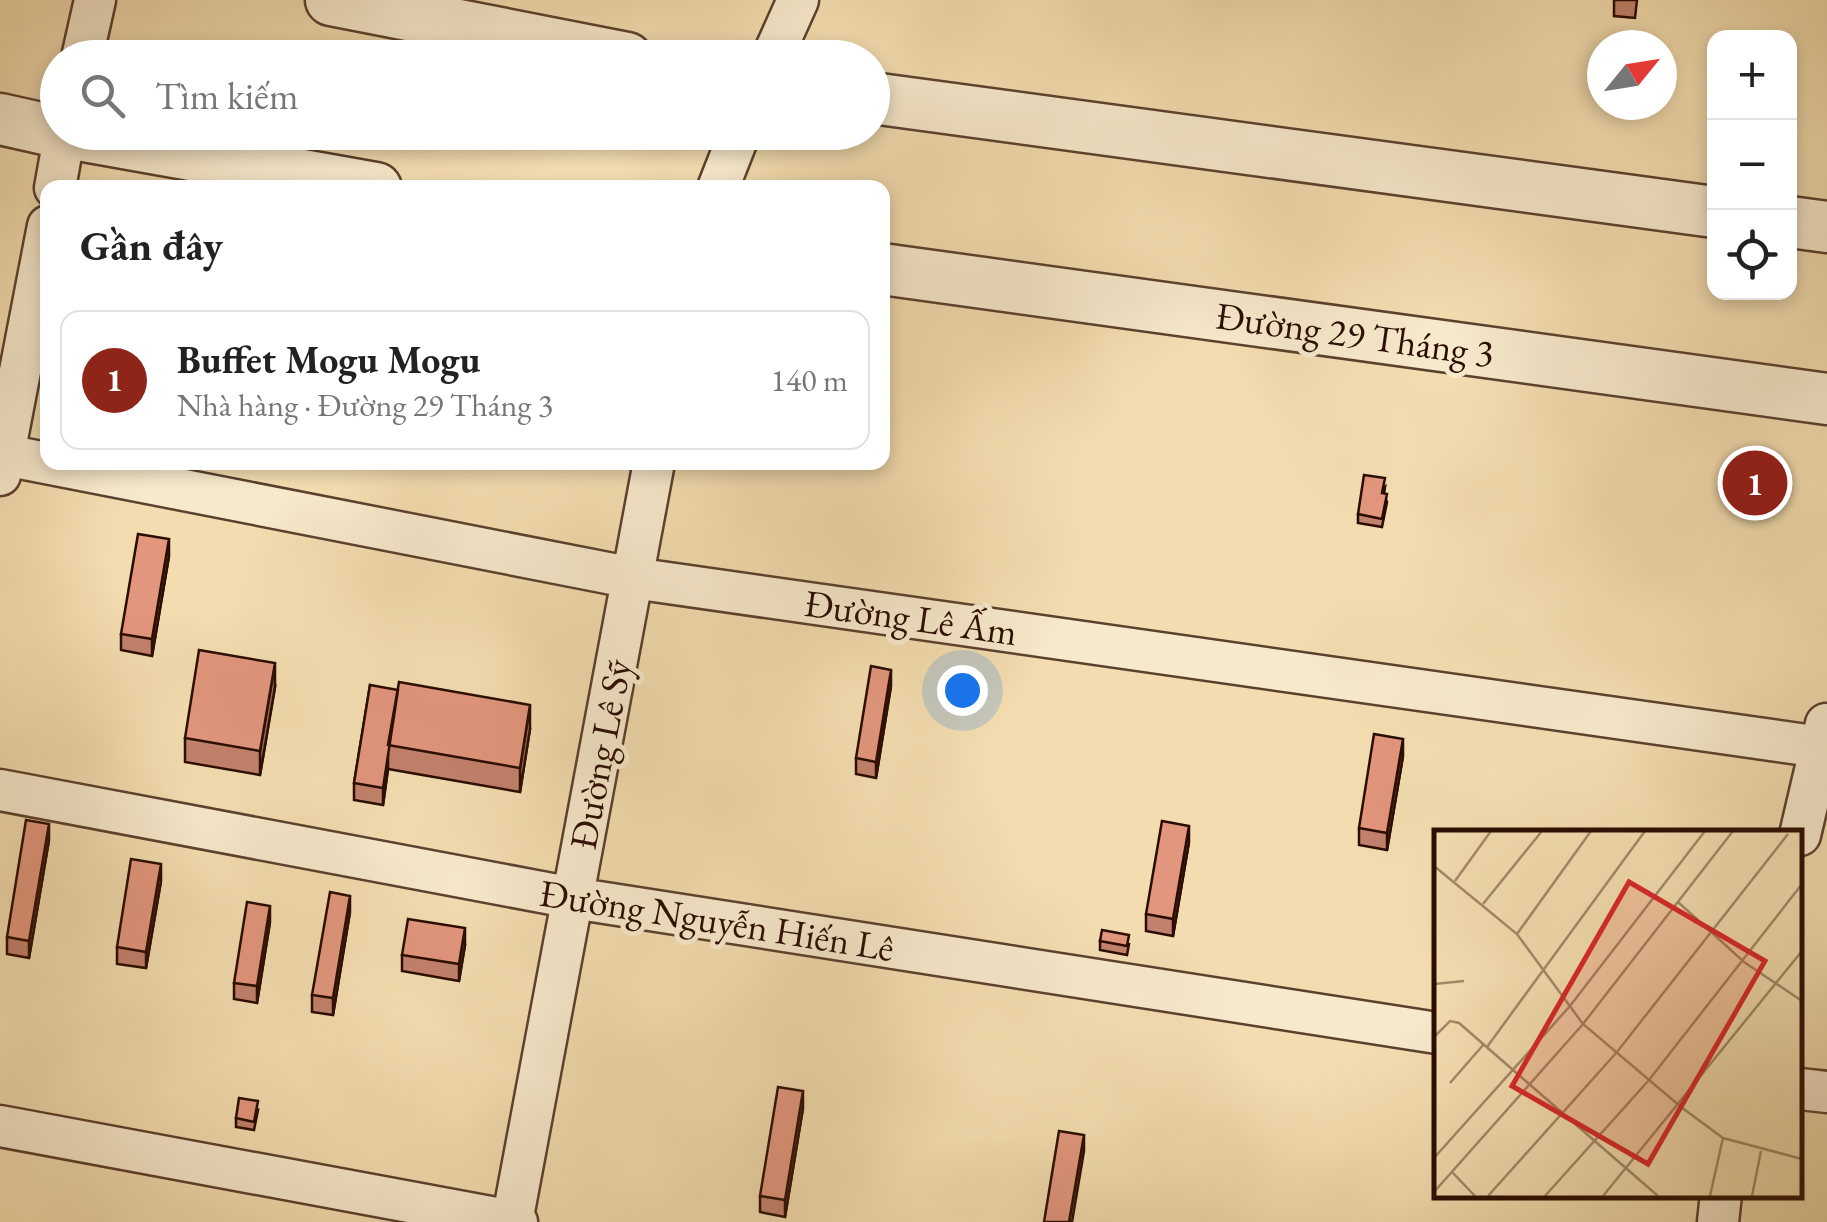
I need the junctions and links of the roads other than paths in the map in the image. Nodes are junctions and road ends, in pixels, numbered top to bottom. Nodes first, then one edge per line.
1 (95, 0) edge
2 (331, 0) edge
3 (798, 0) edge
4 (86, 40) edge
5 (535, 40) edge
6 (780, 40) edge
7 (890, 100) edge
8 (0, 119) edge
9 (40, 128) edge
10 (60, 150) edge
11 (159, 150) edge
12 (733, 150) edge
13 (56, 180) edge
14 (330, 180) edge
15 (721, 180) edge
16 (1707, 211) edge
17 (1797, 223) edge
18 (1827, 227) edge
19 (40, 266) edge
20 (890, 270) edge
21 (1827, 399) edge
22 (1, 461) edge
23 (40, 468) edge
24 (50, 470) edge
25 (653, 470) edge
26 (633, 578) junction
27 (1825, 739) edge
28 (0, 790) edge
29 (1801, 830) edge
30 (572, 898) junction
31 (1434, 1033) edge
32 (1802, 1089) edge
33 (1827, 1092) edge
34 (0, 1126) edge
35 (1721, 1197) edge
36 (514, 1222) edge
37 (1718, 1222) edge

1 - 4 street
2 - 5 street
3 - 6 street
7 - 16 street
8 - 9 street
10 - 13 street
11 - 14 street
12 - 15 street
17 - 18 street
19 - 22 street
20 - 21 street, Đường 29 Tháng 3
22 - 23 street, Đường Lê Ấm
24 - 26 street, Đường Lê Ấm
25 - 26 street, Đường Lê Sỹ
26 - 27 street, Đường Lê Ấm
26 - 30 street, Đường Lê Sỹ
27 - 29 street
28 - 30 street, Đường Nguyễn Hiến Lê
30 - 31 street, Đường Nguyễn Hiến Lê
30 - 36 street, Đường Lê Sỹ
32 - 33 street
34 - 36 street
35 - 37 street

